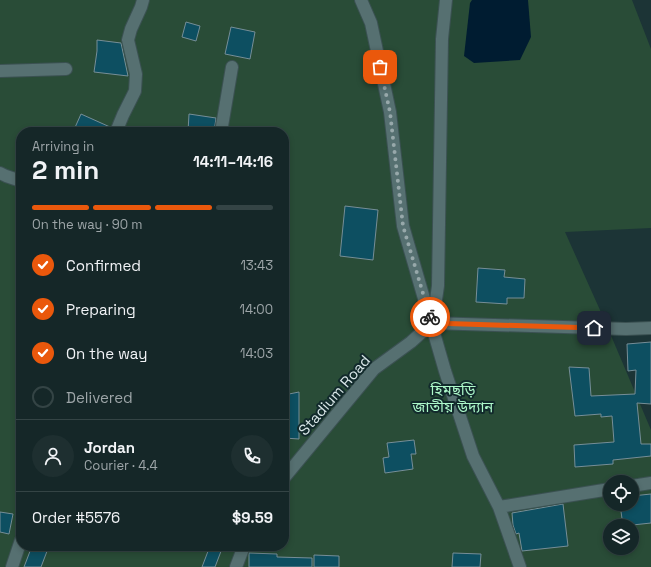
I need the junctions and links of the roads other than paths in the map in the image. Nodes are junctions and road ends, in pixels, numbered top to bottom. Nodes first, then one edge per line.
1 (143, 0) edge
2 (361, 0) edge
3 (446, 0) edge
4 (232, 67) dead end
5 (66, 69) dead end
6 (0, 71) edge
7 (118, 127) edge
8 (222, 127) edge
9 (0, 173) edge
10 (16, 179) edge
11 (432, 323) junction
12 (651, 328) edge
13 (289, 472) edge
14 (651, 483) edge
15 (639, 485) edge
16 (603, 490) edge
17 (499, 507) junction
18 (17, 551) edge
19 (242, 551) edge
20 (12, 567) edge
21 (236, 567) edge
22 (520, 567) edge

1 - 7 street
2 - 11 street
3 - 11 street
4 - 8 street
5 - 6 street
9 - 10 street
11 - 12 street
11 - 13 street, Stadium Road
11 - 17 street
14 - 15 street
16 - 17 street
17 - 22 street
18 - 20 street
19 - 21 street

